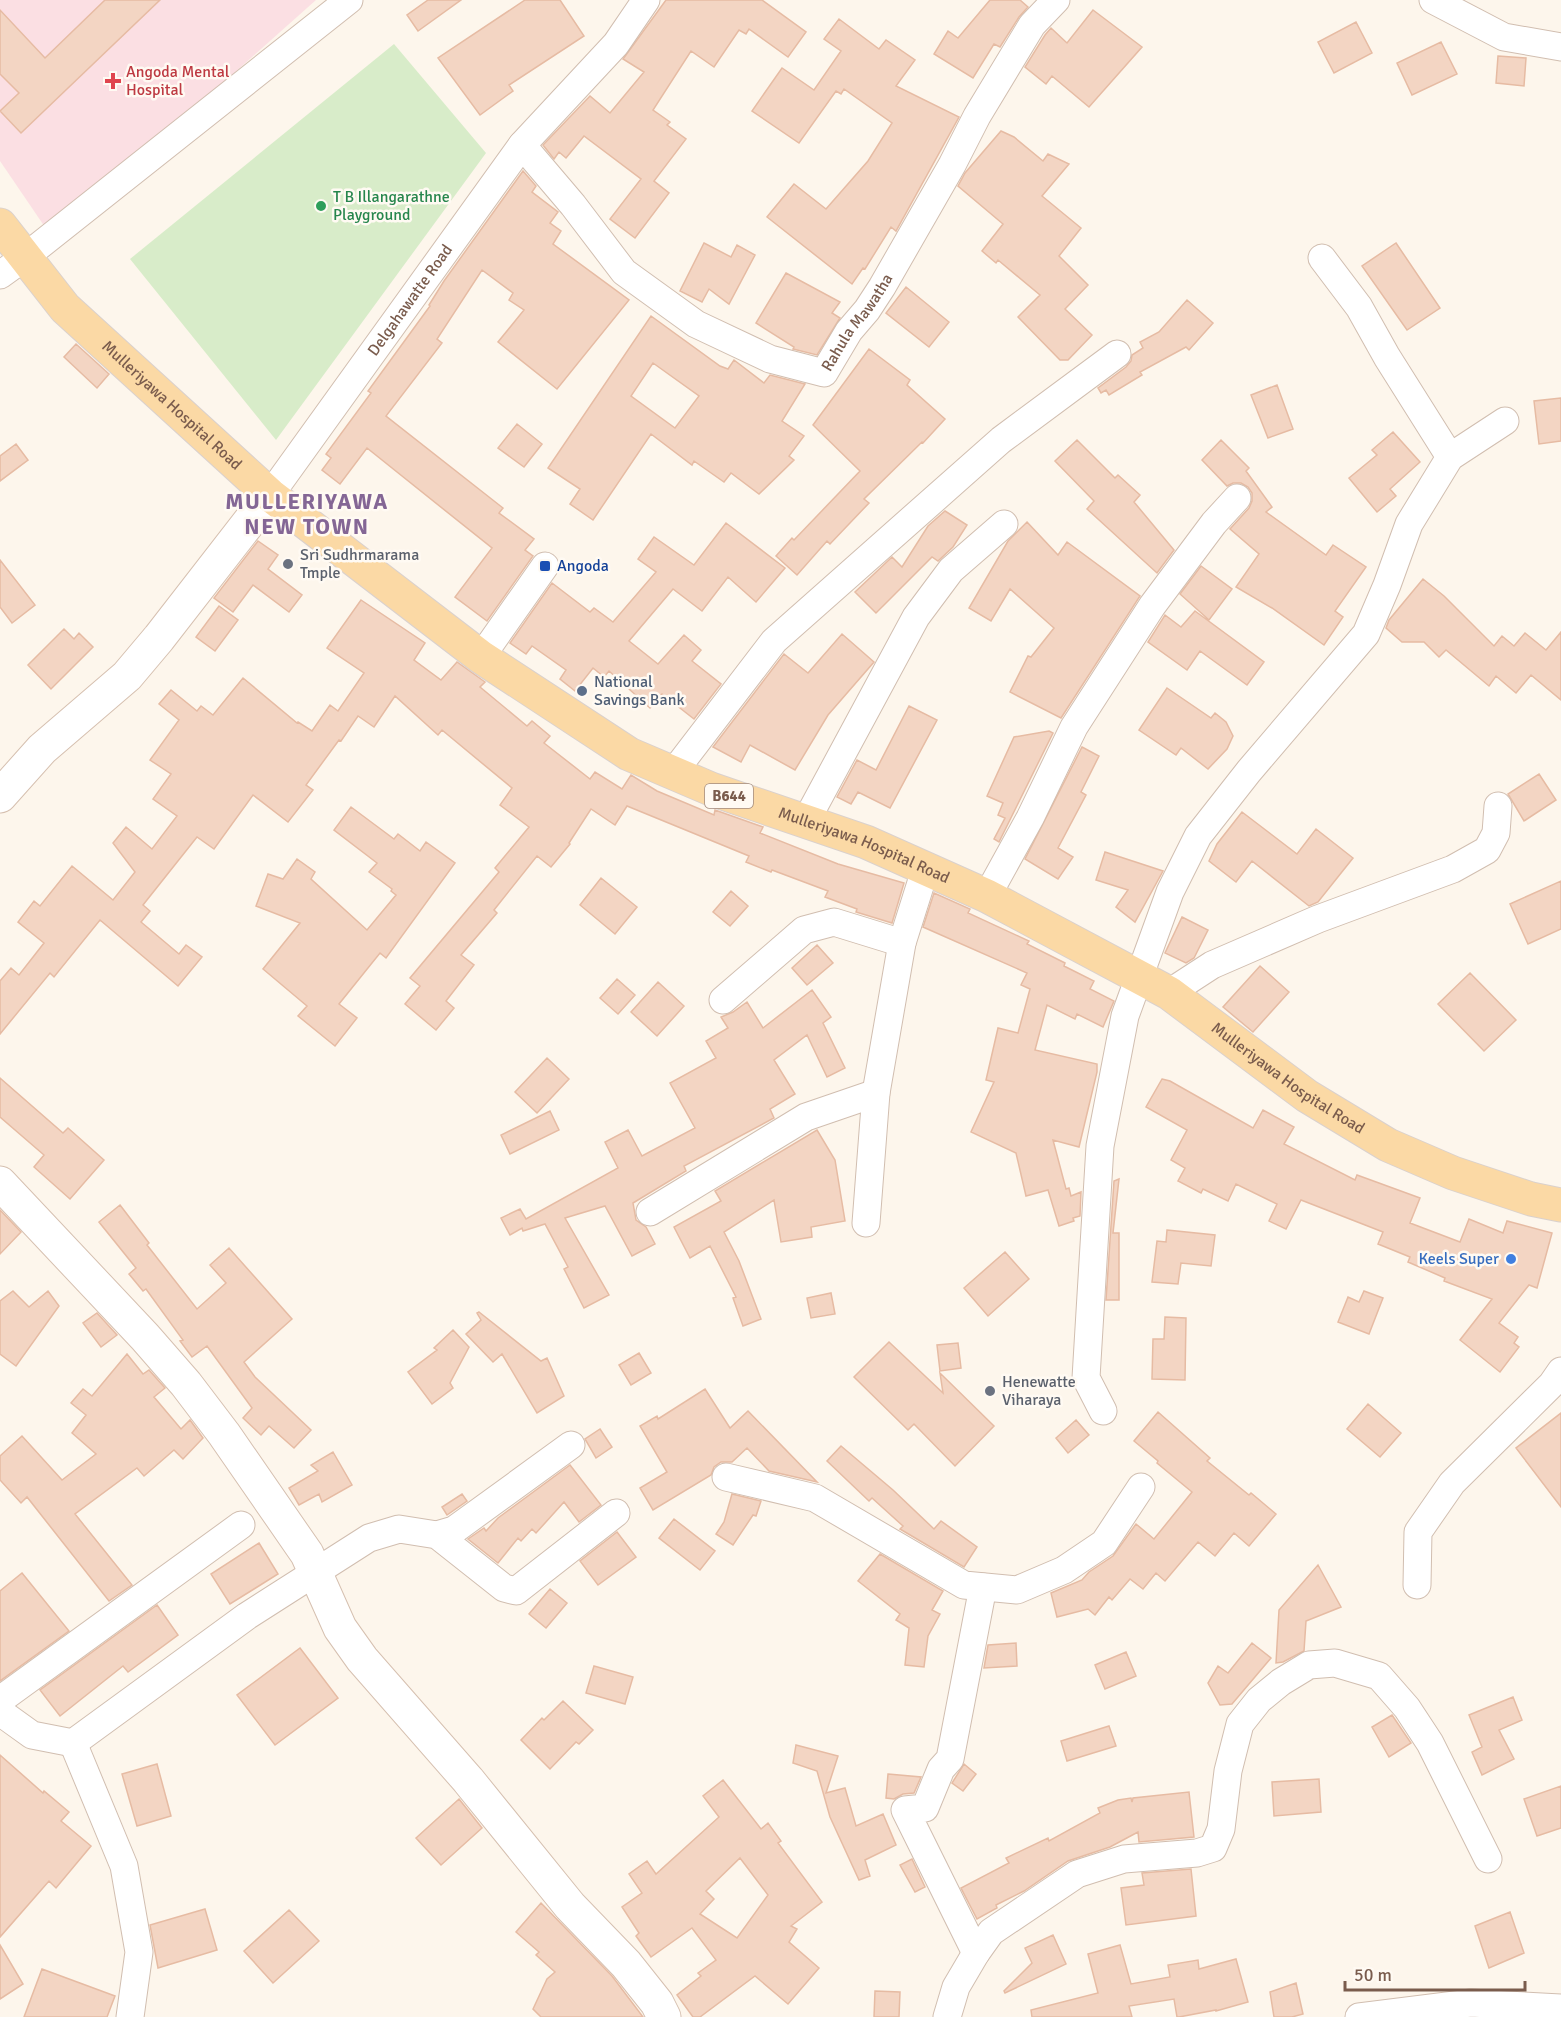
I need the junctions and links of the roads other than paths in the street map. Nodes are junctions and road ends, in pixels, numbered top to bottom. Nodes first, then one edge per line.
1 (349, 0) edge
2 (646, 0) edge
3 (1056, 0) edge
4 (1433, 0) edge
5 (1561, 47) edge
6 (522, 144) junction
7 (0, 225) edge
8 (1322, 258) dead end
9 (12, 266) edge
10 (1117, 354) dead end
11 (1505, 421) dead end
12 (1450, 457) junction
13 (270, 495) junction
14 (1237, 498) dead end
15 (1004, 524) dead end
16 (545, 566) dead end
17 (481, 657) junction
18 (673, 773) junction
19 (0, 796) edge
20 (1498, 806) dead end
21 (806, 821) junction
22 (926, 867) junction
23 (987, 896) junction
24 (902, 943) junction
25 (1139, 976) junction
26 (1169, 993) junction
27 (723, 1000) dead end
28 (876, 1093) junction
29 (0, 1183) edge
30 (1561, 1206) edge
31 (650, 1212) dead end
32 (866, 1223) dead end
33 (1561, 1371) edge
34 (1103, 1411) dead end
35 (571, 1445) dead end
36 (726, 1477) dead end
37 (1141, 1487) dead end
38 (616, 1513) dead end
39 (241, 1525) dead end
40 (437, 1535) junction
41 (315, 1574) junction
42 (1417, 1585) dead end
43 (983, 1587) junction
44 (0, 1700) edge
45 (0, 1712) edge
46 (73, 1743) junction
47 (1488, 1859) dead end
48 (975, 1953) junction
49 (1561, 2008) edge
50 (130, 2017) edge
51 (664, 2017) edge
52 (947, 2017) edge
53 (1359, 2017) edge

1 - 9 street
2 - 6 street, Delgahawatte Road
3 - 6 street, Rahula Mawatha
4 - 5 street
6 - 13 street, Delgahawatte Road
7 - 9 main road, Mulleriyawa Hospital Road / B644
8 - 12 street
9 - 13 main road, Mulleriyawa Hospital Road / B644
10 - 18 street
11 - 12 street
12 - 25 street
13 - 17 main road, Mulleriyawa Hospital Road / B644
13 - 19 street
14 - 23 street
15 - 21 street
16 - 17 street
17 - 18 main road, Mulleriyawa Hospital Road / B644
18 - 21 main road, Mulleriyawa Hospital Road / B644
20 - 26 street
21 - 22 main road, Mulleriyawa Hospital Road / B644
22 - 23 main road, Mulleriyawa Hospital Road / B644
22 - 24 street
23 - 25 main road, Mulleriyawa Hospital Road / B644
24 - 27 street
24 - 28 street
25 - 26 main road, Mulleriyawa Hospital Road / B644
25 - 34 street
26 - 30 main road, Mulleriyawa Hospital Road / B644
28 - 31 street
28 - 32 street
29 - 41 street
33 - 42 street
35 - 40 street
36 - 43 street
37 - 43 street
38 - 40 street
39 - 44 street
40 - 41 street
41 - 46 street
41 - 51 street
43 - 48 street
45 - 46 street
46 - 50 street
47 - 48 street
48 - 52 street
49 - 53 street

